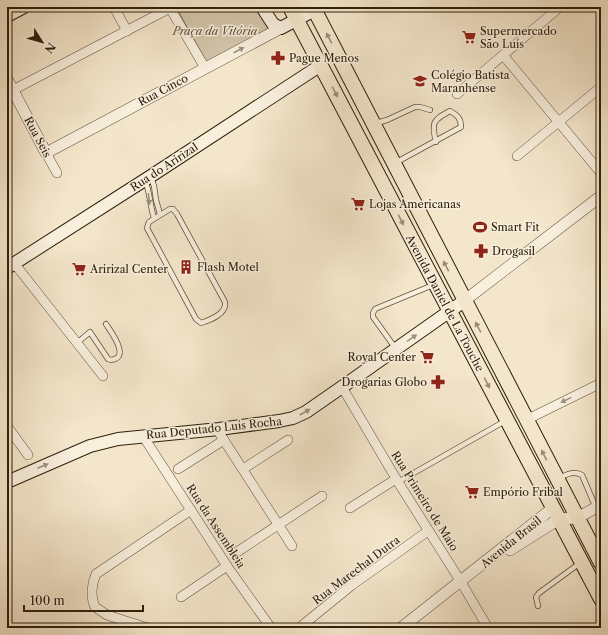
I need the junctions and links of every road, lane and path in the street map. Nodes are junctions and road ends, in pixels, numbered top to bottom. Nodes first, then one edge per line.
1 (24, 7) edge
2 (114, 7) edge
3 (171, 7) edge
4 (262, 7) edge
5 (290, 7) edge
6 (560, 7) edge
7 (313, 8) edge
8 (7, 16) edge
9 (297, 20) junction
10 (281, 28) junction
11 (127, 31) junction
12 (503, 56) junction
13 (320, 65) junction
14 (205, 68) junction
15 (7, 80) edge
16 (601, 87) edge
17 (13, 90) junction
18 (457, 94) dead end
19 (430, 110) dead end
20 (558, 122) junction
21 (373, 124) junction
22 (436, 142) junction
23 (46, 153) junction
24 (517, 156) dead end
25 (394, 164) junction
26 (57, 173) dead end
27 (601, 173) edge
28 (148, 178) junction
29 (601, 196) edge
30 (160, 214) junction
31 (154, 218) junction
32 (11, 265) edge
33 (435, 284) junction
34 (464, 301) junction
35 (449, 312) junction
36 (106, 324) dead end
37 (77, 342) junction
38 (396, 349) junction
39 (103, 376) dead end
40 (601, 383) edge
41 (342, 387) junction
42 (506, 420) junction
43 (526, 420) junction
44 (7, 426) edge
45 (221, 434) junction
46 (143, 436) junction
47 (288, 440) dead end
48 (28, 455) dead end
49 (178, 469) dead end
50 (243, 470) junction
51 (557, 479) junction
52 (397, 481) junction
53 (7, 482) edge
54 (322, 496) dead end
55 (569, 502) junction
56 (599, 507) edge
57 (350, 508) dead end
58 (191, 510) junction
59 (556, 513) junction
60 (577, 518) junction
61 (278, 524) junction
62 (428, 531) junction
63 (292, 546) dead end
64 (234, 554) dead end
65 (581, 562) junction
66 (601, 563) edge
67 (227, 566) junction
68 (465, 579) junction
69 (181, 597) dead end
70 (601, 599) edge
71 (538, 606) dead end
72 (406, 626) edge
73 (145, 628) edge
74 (271, 628) edge
75 (299, 628) edge
76 (488, 628) edge

1 - 8 main road
2 - 11 street
3 - 11 street
3 - 14 street
4 - 10 main road
5 - 9 main road, Avenida Daniel de La Touche
6 - 12 street
7 - 9 main road
21 -> 7 main road, Avenida Daniel de La Touche
9 - 10 main road
9 - 13 main road, Avenida Daniel de La Touche
14 -> 10 street, Rua Cinco
11 - 17 street
12 - 18 street
12 - 20 street
13 - 28 main road, Rua do Aririzal
13 -> 33 main road, Avenida Daniel de La Touche
14 - 23 street, Rua Cinco
15 - 17 street, Rua Seis
16 - 20 street
17 - 23 street, Rua Seis
19 - 21 lane
20 - 24 street
20 - 27 street
21 - 25 main road, Avenida Daniel de La Touche
22 - 22 lane
22 - 25 lane
23 - 26 street, Rua Seis
34 -> 25 main road, Avenida Daniel de La Touche
28 - 30 lane
28 -> 31 lane
28 - 32 main road, Rua do Aririzal
29 - 34 street
30 - 31 lane
30 - 31 lane
32 - 37 street
33 - 35 main road, Avenida Daniel de La Touche
33 - 38 lane
34 - 35 main road, Rua Deputado Luís Rocha
43 -> 34 main road, Avenida Daniel de La Touche
38 -> 35 main road, Rua Deputado Luís Rocha
35 -> 42 main road, Avenida Daniel de La Touche
36 - 37 lane
37 - 39 street
38 - 41 main road, Rua Deputado Luís Rocha
40 -> 43 street
45 -> 41 main road, Rua Deputado Luís Rocha
41 - 52 street, Rua Primeiro de Maio
42 - 52 lane
42 - 59 main road, Avenida Daniel de La Touche
51 -> 43 main road, Avenida Daniel de La Touche
44 - 48 street
45 - 46 main road, Rua Deputado Luís Rocha
45 - 49 street
45 - 50 street
53 -> 46 main road, Rua Deputado Luís Rocha
46 - 58 street, Rua da Assembleia
47 - 50 street
50 - 61 street
51 - 55 main road, Avenida Daniel de La Touche
51 - 56 lane
52 - 57 street
52 - 62 street, Rua Primeiro de Maio
54 - 61 street
55 - 59 main road
55 - 60 main road, Avenida Daniel de La Touche
56 - 60 street
58 - 67 street, Rua da Assembleia
58 - 73 street
59 - 60 street
59 - 65 main road, Avenida Daniel de La Touche
59 - 68 street, Avenida Brasil
60 - 66 main road, Avenida Daniel de La Touche
61 - 63 street
61 - 64 street
62 - 68 street, Rua Primeiro de Maio
62 - 75 street, Rua Marechal Dutra
65 - 70 main road, Avenida Daniel de La Touche
65 - 71 lane
67 - 69 street
67 - 74 street, Rua da Assembleia
68 - 72 street, Avenida Brasil
68 - 76 street, Rua Primeiro de Maio

